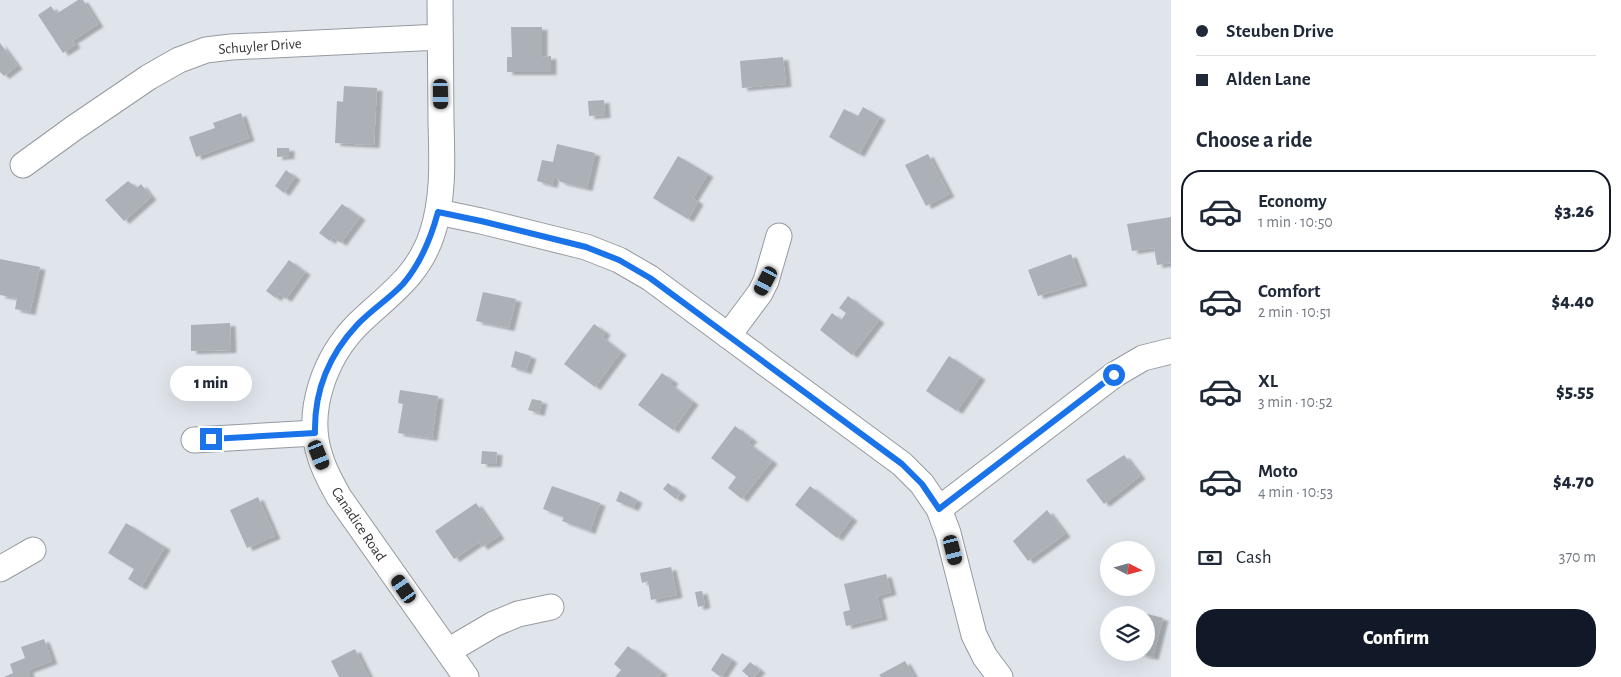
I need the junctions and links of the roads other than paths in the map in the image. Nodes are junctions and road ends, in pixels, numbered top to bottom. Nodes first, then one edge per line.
1 (440, 0) edge
2 (440, 37) junction
3 (23, 165) dead end
4 (438, 212) junction
5 (779, 236) dead end
6 (728, 336) junction
7 (1171, 351) edge
8 (315, 433) junction
9 (194, 440) dead end
10 (939, 509) junction
11 (33, 550) dead end
12 (0, 569) edge
13 (551, 606) dead end
14 (448, 651) junction
15 (466, 677) edge
16 (1000, 677) edge

1 - 2 street, Canadice Road
2 - 3 street, Schuyler Drive
2 - 4 street, Canadice Road
4 - 6 street
4 - 8 street, Canadice Road
5 - 6 street
6 - 10 street
7 - 10 street
8 - 9 street
8 - 14 street, Canadice Road
10 - 16 street
11 - 12 street
13 - 14 street
14 - 15 street, Canadice Road

